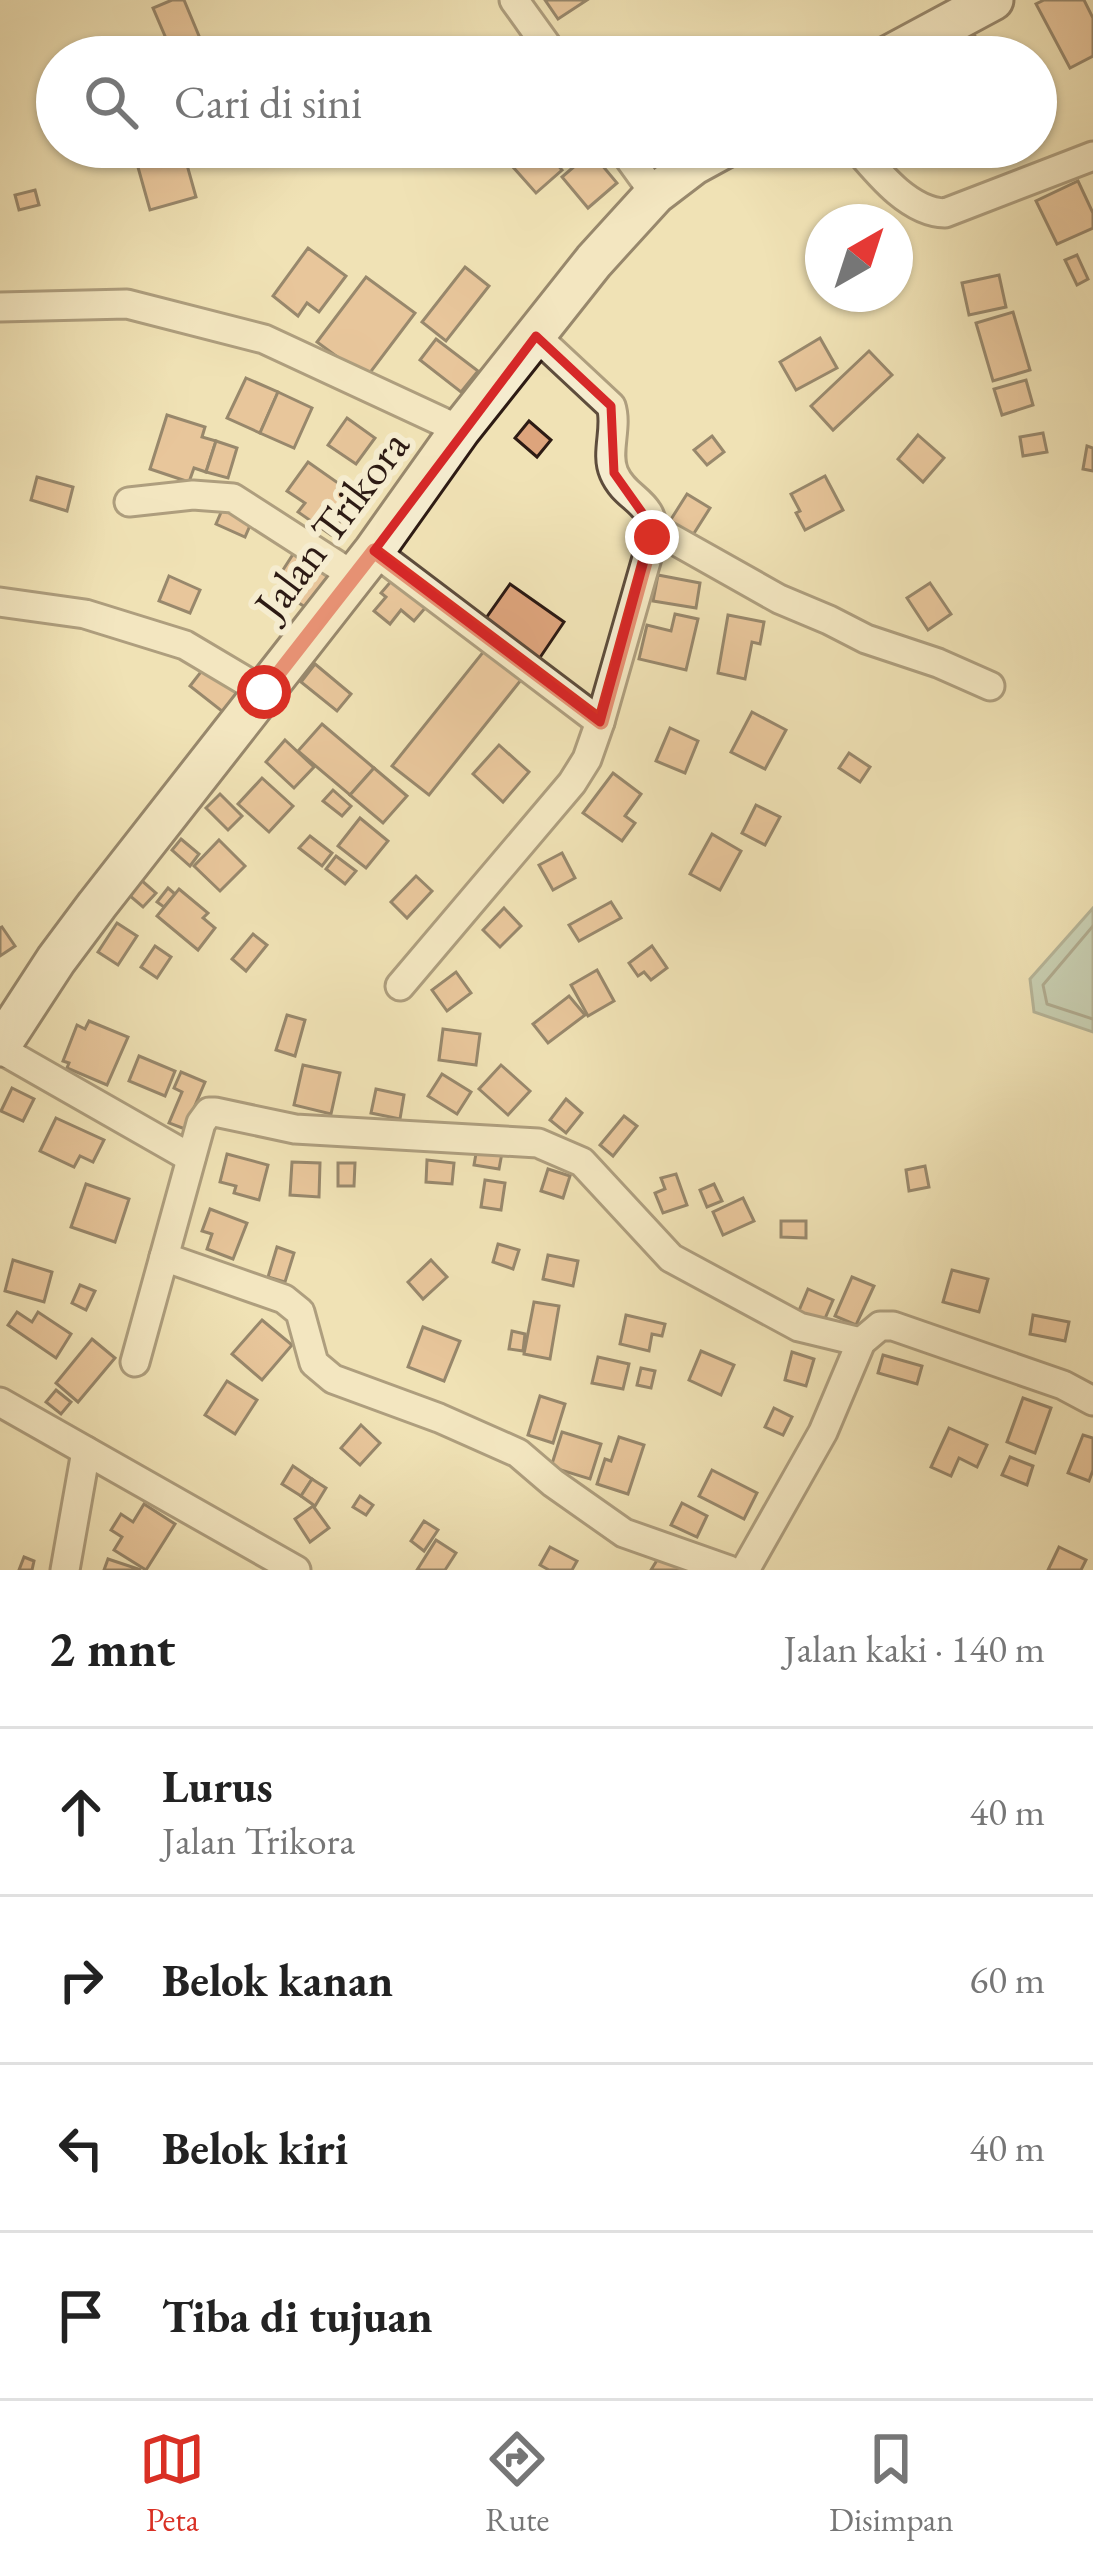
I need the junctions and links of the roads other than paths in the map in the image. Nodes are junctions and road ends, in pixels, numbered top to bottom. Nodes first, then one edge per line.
1 (514, 0) edge
2 (993, 0) edge
3 (540, 36) edge
4 (926, 36) edge
5 (1093, 156) edge
6 (636, 168) edge
7 (689, 168) edge
8 (874, 168) edge
9 (655, 194) junction
10 (0, 308) edge
11 (536, 336) junction
12 (460, 430) junction
13 (129, 502) dead end
14 (653, 529) junction
15 (364, 564) junction
16 (0, 602) edge
17 (990, 686) dead end
18 (264, 692) junction
19 (601, 722) junction
20 (400, 986) dead end
21 (0, 1048) edge
22 (191, 1158) junction
23 (164, 1257) junction
24 (861, 1342) junction
25 (135, 1362) dead end
26 (1093, 1401) edge
27 (0, 1402) edge
28 (86, 1451) junction
29 (64, 1570) edge
30 (296, 1570) edge
31 (729, 1570) edge
32 (745, 1570) edge

1 - 3 street
2 - 4 street
5 - 8 street
6 - 9 street
7 - 9 street, Jalan Trikora
9 - 11 street, Jalan Trikora
10 - 12 street
11 - 12 street, Jalan Trikora
11 - 14 street
12 - 15 street, Jalan Trikora
13 - 15 street
14 - 17 street
14 - 19 street
15 - 18 street, Jalan Trikora
15 - 19 street
16 - 18 street
18 - 21 street, Jalan Trikora
19 - 20 street
21 - 22 street
22 - 23 street
22 - 24 street
23 - 25 street
23 - 31 street
24 - 26 street
24 - 32 street
27 - 28 street
28 - 29 street
28 - 30 street

